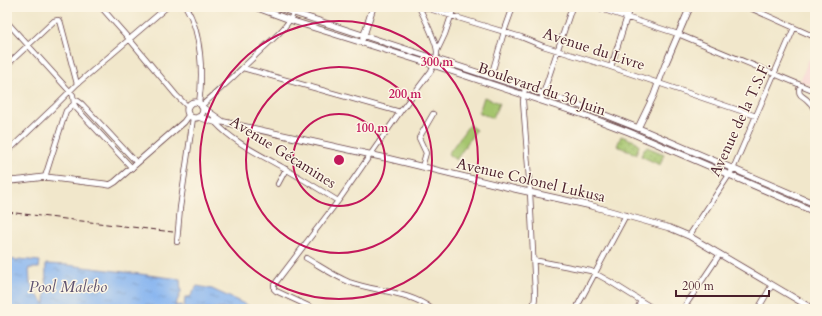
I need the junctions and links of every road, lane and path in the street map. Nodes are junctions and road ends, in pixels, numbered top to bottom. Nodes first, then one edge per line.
1 (101, 7) edge
2 (167, 7) edge
3 (186, 7) edge
4 (255, 7) edge
5 (276, 7) edge
6 (296, 7) edge
7 (373, 7) edge
8 (419, 7) edge
9 (423, 7) edge
10 (454, 7) edge
11 (513, 7) edge
12 (572, 7) edge
13 (595, 7) edge
14 (630, 7) edge
15 (690, 7) edge
16 (748, 7) edge
17 (294, 13) junction
18 (451, 16) junction
19 (626, 17) junction
20 (291, 20) junction
21 (7, 22) edge
22 (794, 28) junction
23 (504, 32) junction
24 (678, 34) junction
25 (364, 36) junction
26 (815, 37) edge
27 (130, 40) junction
28 (362, 42) junction
29 (28, 45) junction
30 (558, 50) junction
31 (437, 51) junction
32 (436, 59) junction
33 (7, 65) edge
34 (434, 65) junction
35 (611, 67) junction
36 (243, 68) junction
37 (774, 74) junction
38 (490, 77) junction
39 (658, 83) junction
40 (77, 84) junction
41 (800, 85) junction
42 (525, 88) junction
43 (70, 91) junction
44 (815, 91) edge
45 (543, 94) junction
46 (523, 95) junction
47 (541, 100) junction
48 (74, 102) junction
49 (201, 106) junction
50 (188, 107) junction
51 (815, 111) edge
52 (400, 112) junction
53 (433, 114) dead end
54 (756, 116) junction
55 (194, 117) junction
56 (215, 122) junction
57 (224, 122) junction
58 (638, 128) junction
59 (7, 152) edge
60 (371, 154) junction
61 (137, 163) junction
62 (422, 167) junction
63 (132, 168) junction
64 (286, 169) junction
65 (732, 172) junction
66 (45, 177) junction
67 (7, 181) edge
68 (278, 184) dead end
69 (530, 192) junction
70 (338, 201) junction
71 (815, 204) edge
72 (815, 212) edge
73 (626, 215) junction
74 (689, 236) junction
75 (177, 242) dead end
76 (720, 254) junction
77 (306, 258) dead end
78 (533, 260) junction
79 (595, 273) junction
80 (772, 285) junction
81 (641, 301) junction
82 (314, 309) edge
83 (432, 309) edge
84 (529, 309) edge
85 (577, 309) edge
86 (637, 309) edge
87 (654, 309) edge
88 (683, 309) edge
89 (758, 309) edge
90 (813, 309) edge

1 - 27 street
2 - 27 street
3 - 49 street
4 - 20 main road, Boulevard du 30 Juin
5 - 17 main road, Boulevard du 30 Juin
6 - 17 street
7 - 25 main road
8 - 31 street
9 - 18 street, Avenue du Livre
10 - 18 street
11 - 23 street
12 - 30 street
13 - 19 street
14 - 19 street
15 - 24 main road
16 - 22 street
17 - 20 street
17 - 25 main road, Boulevard du 30 Juin
18 - 23 street, Avenue du Livre
18 - 31 street
19 - 24 street
19 - 35 street
20 - 28 main road, Boulevard du 30 Juin
20 - 36 street
21 - 29 street
22 - 26 street
22 - 37 street, Avenue de la T.S.F.
23 - 30 street, Avenue du Livre
23 - 38 street
24 - 37 street
24 - 39 main road
25 - 28 main road
25 - 32 main road, Boulevard du 30 Juin
27 - 40 street
27 - 50 street
28 - 34 main road, Boulevard du 30 Juin
29 - 33 street
29 - 40 street
29 - 43 street
30 - 35 street, Avenue du Livre
30 - 45 street
31 - 32 street
32 - 34 street
32 - 38 main road, Boulevard du 30 Juin
34 - 46 main road, Boulevard du 30 Juin
34 - 52 street
35 - 39 street, Avenue du Livre
36 - 49 street
36 - 52 street
37 - 41 street
37 - 54 street, Avenue de la T.S.F.
38 - 42 main road, Boulevard du 30 Juin
39 - 54 street, Avenue du Livre
39 - 58 main road
40 - 43 street
41 - 44 street
41 - 51 street
42 - 45 main road, Boulevard du 30 Juin
42 - 46 street
43 - 48 street
43 - 59 street
45 - 47 street
45 - 58 main road, Boulevard du 30 Juin
46 - 47 main road, Boulevard du 30 Juin
46 - 69 street
47 - 65 main road, Boulevard du 30 Juin
48 - 61 street
48 - 63 street
48 - 66 street
49 - 50 main road
49 - 55 main road
49 - 57 main road, Avenue Colonel Lukusa
50 - 55 main road
52 - 60 street
53 - 62 street
54 - 65 street, Avenue de la T.S.F.
55 - 56 main road, Avenue Colonel Lukusa
55 - 61 main road
55 - 75 street
56 - 57 main road, Avenue Colonel Lukusa
56 - 64 street, Avenue Gécamines
57 - 60 main road, Avenue Colonel Lukusa
58 - 65 main road, Boulevard du 30 Juin
60 - 62 main road, Avenue Colonel Lukusa
60 - 70 street
61 - 63 main road
62 - 69 main road, Avenue Colonel Lukusa
63 - 66 main road
64 - 68 street
64 - 70 street, Avenue Gécamines
65 - 71 main road, Boulevard du 30 Juin
65 - 72 main road, Boulevard du 30 Juin
65 - 74 street, Avenue de la T.S.F.
66 - 67 main road
69 - 73 main road, Avenue Colonel Lukusa
69 - 78 street
70 - 82 street
73 - 74 main road, Avenue Colonel Lukusa
73 - 79 street
74 - 76 main road, Avenue Colonel Lukusa
76 - 80 main road, Avenue Colonel Lukusa
76 - 88 street
77 - 83 street
78 - 79 street
78 - 84 street
79 - 81 street
79 - 85 street
80 - 89 street
80 - 90 main road, Avenue Colonel Lukusa
81 - 86 street
81 - 87 street

